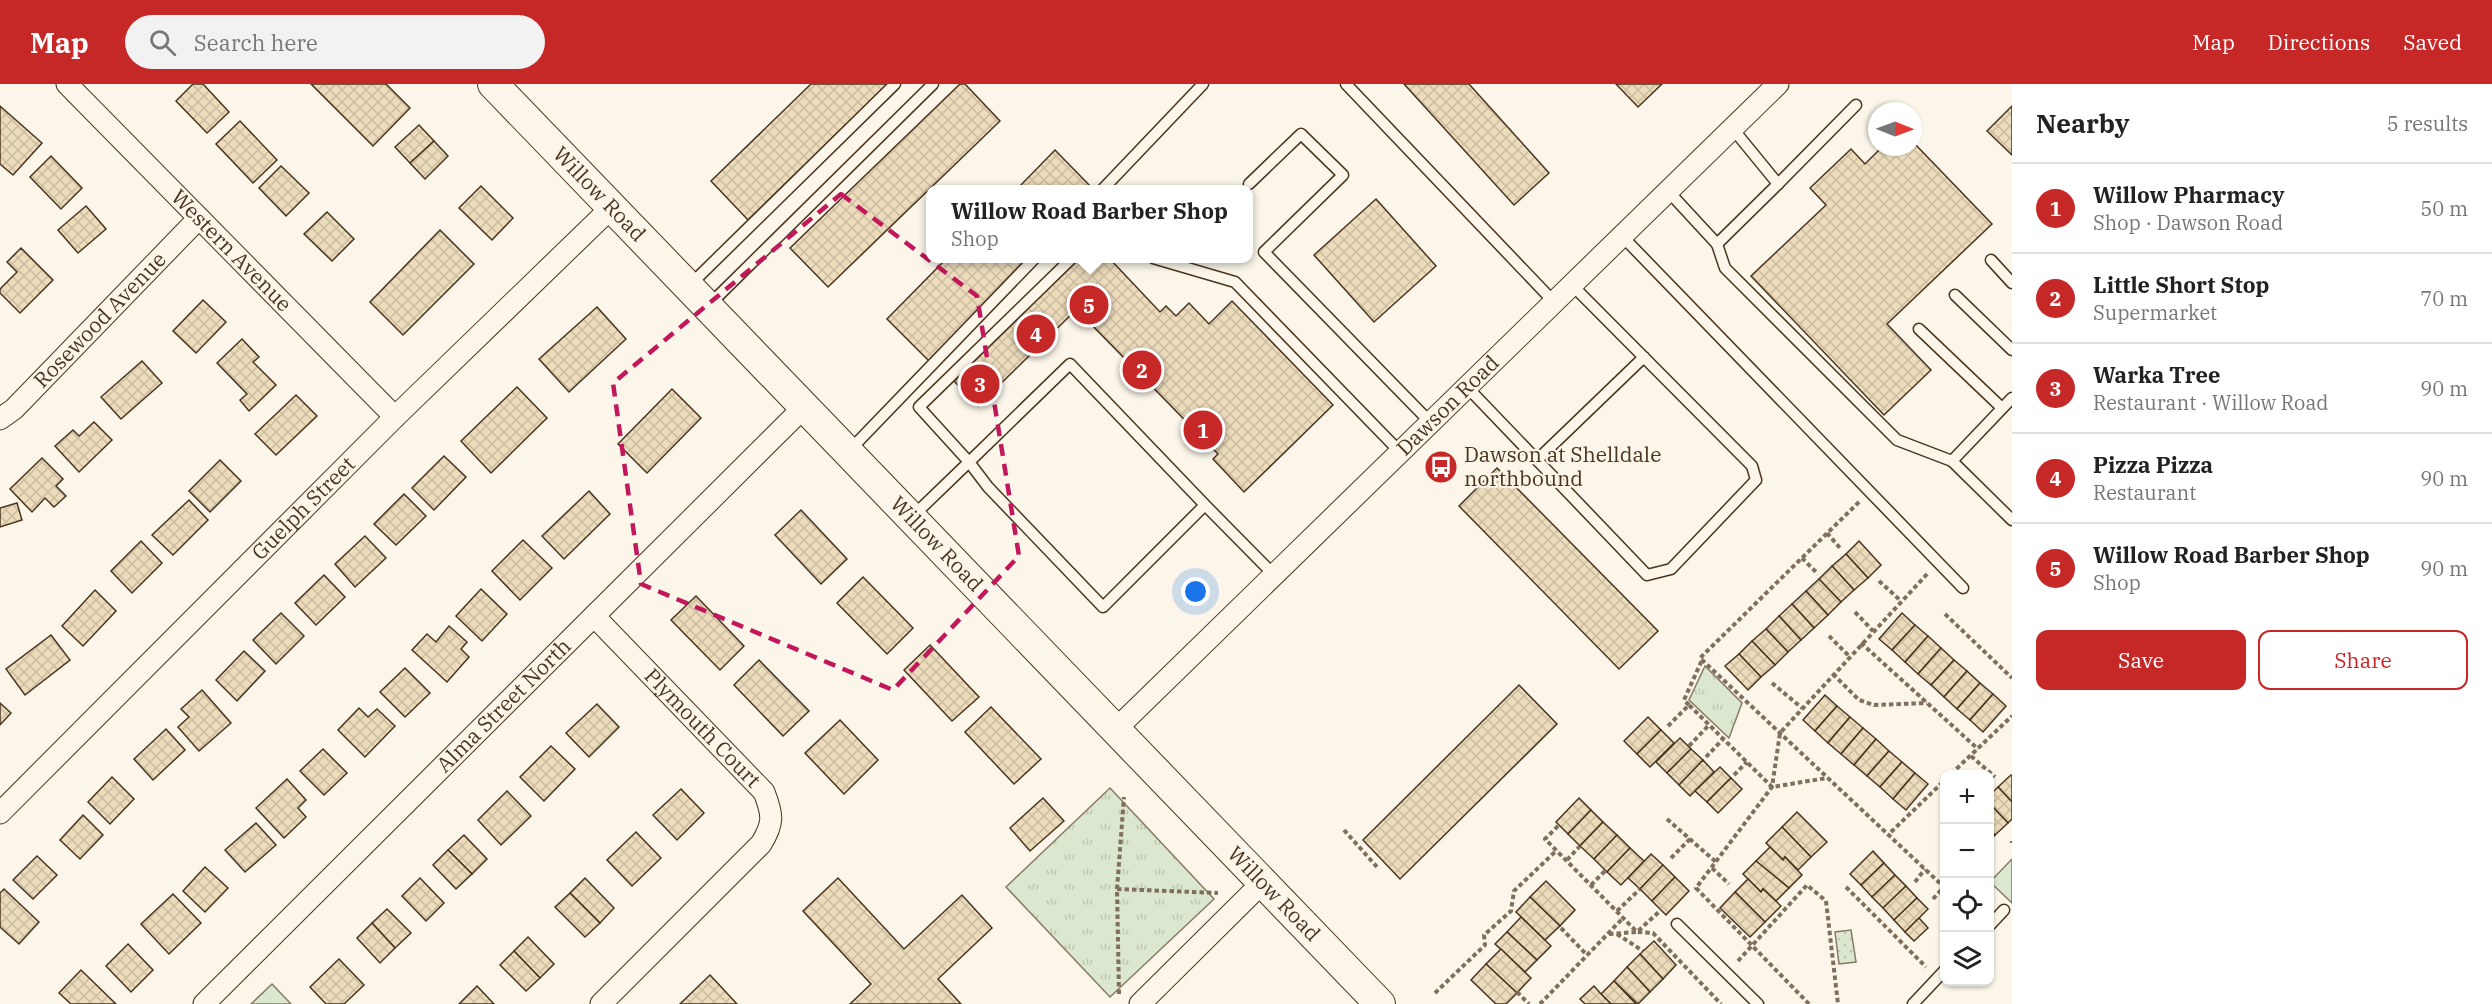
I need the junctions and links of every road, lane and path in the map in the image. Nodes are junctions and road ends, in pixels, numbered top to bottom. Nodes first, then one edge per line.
1 (67, 84) edge
2 (895, 84) edge
3 (933, 84) edge
4 (1203, 84) edge
5 (1346, 84) edge
6 (1778, 84) edge
7 (503, 90) edge
8 (1856, 105) dead end
9 (1733, 129) junction
10 (1249, 184) dead end
11 (1778, 184) junction
12 (1105, 185) edge
13 (1668, 192) junction
14 (612, 207) junction
15 (200, 218) junction
16 (1622, 236) junction
17 (1717, 244) junction
18 (1991, 260) dead end
19 (1030, 263) edge
20 (1067, 263) edge
21 (1170, 263) edge
22 (2012, 283) edge
23 (1572, 285) junction
24 (1955, 294) dead end
25 (698, 297) junction
26 (1554, 302) junction
27 (1919, 329) dead end
28 (2012, 350) edge
29 (1644, 357) junction
30 (1467, 387) junction
31 (2012, 398) edge
32 (804, 407) junction
33 (2002, 408) junction
34 (395, 417) junction
35 (0, 419) edge
36 (1430, 422) junction
37 (848, 452) junction
38 (1400, 452) junction
39 (1537, 460) junction
40 (1952, 461) junction
41 (969, 462) junction
42 (1870, 491) junction
43 (1205, 505) junction
44 (912, 518) junction
45 (2012, 520) edge
46 (1827, 533) junction
47 (1840, 548) dead end
48 (1802, 558) junction
49 (1938, 562) junction
50 (1818, 574) dead end
51 (1274, 575) junction
52 (1879, 581) dead end
53 (1963, 588) dead end
54 (1901, 601) junction
55 (1855, 612) dead end
56 (1945, 614) dead end
57 (594, 616) junction
58 (1873, 631) junction
59 (1829, 636) dead end
60 (1861, 644) junction
61 (1849, 656) junction
62 (1702, 660) junction
63 (1833, 674) junction
64 (2012, 678) edge
65 (1772, 683) dead end
66 (1928, 703) junction
67 (1689, 705) junction
68 (1802, 708) junction
69 (2012, 716) edge
70 (1709, 725) junction
71 (1668, 726) dead end
72 (1117, 728) junction
73 (1780, 733) junction
74 (1724, 739) junction
75 (1689, 746) dead end
76 (1978, 749) junction
77 (1971, 756) junction
78 (1706, 757) dead end
79 (1747, 762) junction
80 (1956, 770) edge
81 (1734, 775) dead end
82 (1995, 777) dead end
83 (1828, 778) junction
84 (1940, 785) edge
85 (1772, 787) junction
86 (1124, 797) dead end
87 (0, 813) edge
88 (1667, 819) dead end
89 (1558, 826) dead end
90 (1344, 830) dead end
91 (1891, 832) dead end
92 (1690, 839) junction
93 (1580, 846) dead end
94 (1557, 850) junction
95 (1671, 858) dead end
96 (1567, 860) junction
97 (1716, 862) junction
98 (1377, 867) dead end
99 (1712, 868) junction
100 (1925, 869) junction
101 (1606, 870) dead end
102 (1263, 882) junction
103 (1915, 882) dead end
104 (1940, 883) edge
105 (1729, 884) dead end
106 (1591, 885) junction
107 (1846, 887) dead end
108 (1117, 889) junction
109 (1640, 889) dead end
110 (1940, 891) edge
111 (1218, 893) dead end
112 (1933, 899) dead end
113 (1661, 910) dead end
114 (2004, 910) dead end
115 (1617, 911) junction
116 (1623, 918) junction
117 (1994, 920) edge
118 (1677, 924) dead end
119 (1561, 928) dead end
120 (1637, 932) junction
121 (1616, 933) junction
122 (1608, 934) junction
123 (1753, 945) junction
124 (1643, 951) dead end
125 (1587, 956) junction
126 (1727, 973) junction
127 (1940, 974) edge
128 (1940, 976) edge
129 (1516, 992) dead end
130 (1435, 993) dead end
131 (1119, 994) dead end
132 (204, 1004) edge
133 (601, 1004) edge
134 (1140, 1004) edge
135 (1380, 1004) edge
136 (1529, 1004) edge
137 (1540, 1004) edge
138 (1721, 1004) edge
139 (1758, 1004) edge
140 (1809, 1004) edge
141 (1838, 1004) edge
142 (1913, 1004) edge

1 - 15 street, Western Avenue
2 - 25 lane
3 - 25 lane
4 - 12 lane
5 - 26 lane
6 - 9 street, Dawson Road
7 - 14 main road, Willow Road
8 - 11 lane
9 - 11 lane
9 - 13 street, Dawson Road
10 - 36 lane
11 - 17 lane
13 - 16 street, Dawson Road
13 - 17 lane
14 - 25 main road, Willow Road
14 - 34 street, Guelph Street
15 - 34 street, Western Avenue
15 - 35 street, Rosewood Avenue
16 - 23 street, Dawson Road
16 - 42 lane
17 - 40 lane
18 - 22 lane
19 - 37 lane
20 - 41 lane
21 - 38 lane
23 - 26 street, Dawson Road
23 - 29 lane
24 - 28 lane
25 - 32 main road, Willow Road
26 - 30 street, Dawson Road
27 - 33 lane
29 - 39 lane
29 - 39 lane
30 - 36 street, Dawson Road
30 - 39 lane
31 - 33 lane
32 - 37 main road, Willow Road
32 - 57 street, Alma Street North
33 - 40 lane
34 - 87 street, Guelph Street
36 - 38 street, Dawson Road
37 - 44 main road, Willow Road
38 - 51 street, Dawson Road
40 - 45 lane
41 - 43 lane
41 - 43 lane
41 - 44 lane
42 - 46 path
42 - 49 lane
43 - 51 lane
44 - 72 main road, Willow Road
46 - 47 path
46 - 48 path
48 - 50 path
48 - 62 path
49 - 53 lane
49 - 54 path
51 - 72 street, Dawson Road
52 - 54 path
54 - 58 path
55 - 58 path
56 - 64 path
57 - 132 street, Alma Street North
57 - 133 street, Plymouth Court
58 - 60 path
59 - 61 path
60 - 61 path
60 - 66 path
61 - 63 path
62 - 67 path
62 - 73 path
63 - 66 path
63 - 68 path
65 - 68 path
66 - 76 path
67 - 70 path
67 - 71 path
68 - 73 path
69 - 76 path
70 - 74 path
70 - 75 path
72 - 102 main road, Willow Road
73 - 83 path
73 - 85 path
74 - 78 path
74 - 79 path
76 - 77 path
77 - 80 path
77 - 82 path
79 - 81 path
79 - 85 path
83 - 85 path
83 - 100 path
84 - 91 path
85 - 97 path
86 - 108 path
88 - 92 path
89 - 94 path
90 - 98 path
92 - 95 path
92 - 97 path
93 - 96 path
94 - 96 path
94 - 130 path
96 - 106 path
97 - 99 path
99 - 105 path
99 - 123 path
100 - 103 path
100 - 104 path
101 - 106 path
102 - 134 street
102 - 135 main road, Willow Road
106 - 115 path
107 - 127 path
108 - 111 path
108 - 131 path
109 - 115 path
110 - 112 path
113 - 120 path
114 - 117 lane
115 - 116 path
116 - 120 path
116 - 122 path
118 - 126 lane
119 - 125 path
120 - 121 path
120 - 138 path
121 - 122 path
121 - 124 path
122 - 125 path
123 - 126 path
123 - 140 path
123 - 141 path
125 - 137 path
126 - 139 lane
128 - 142 lane
129 - 136 path

